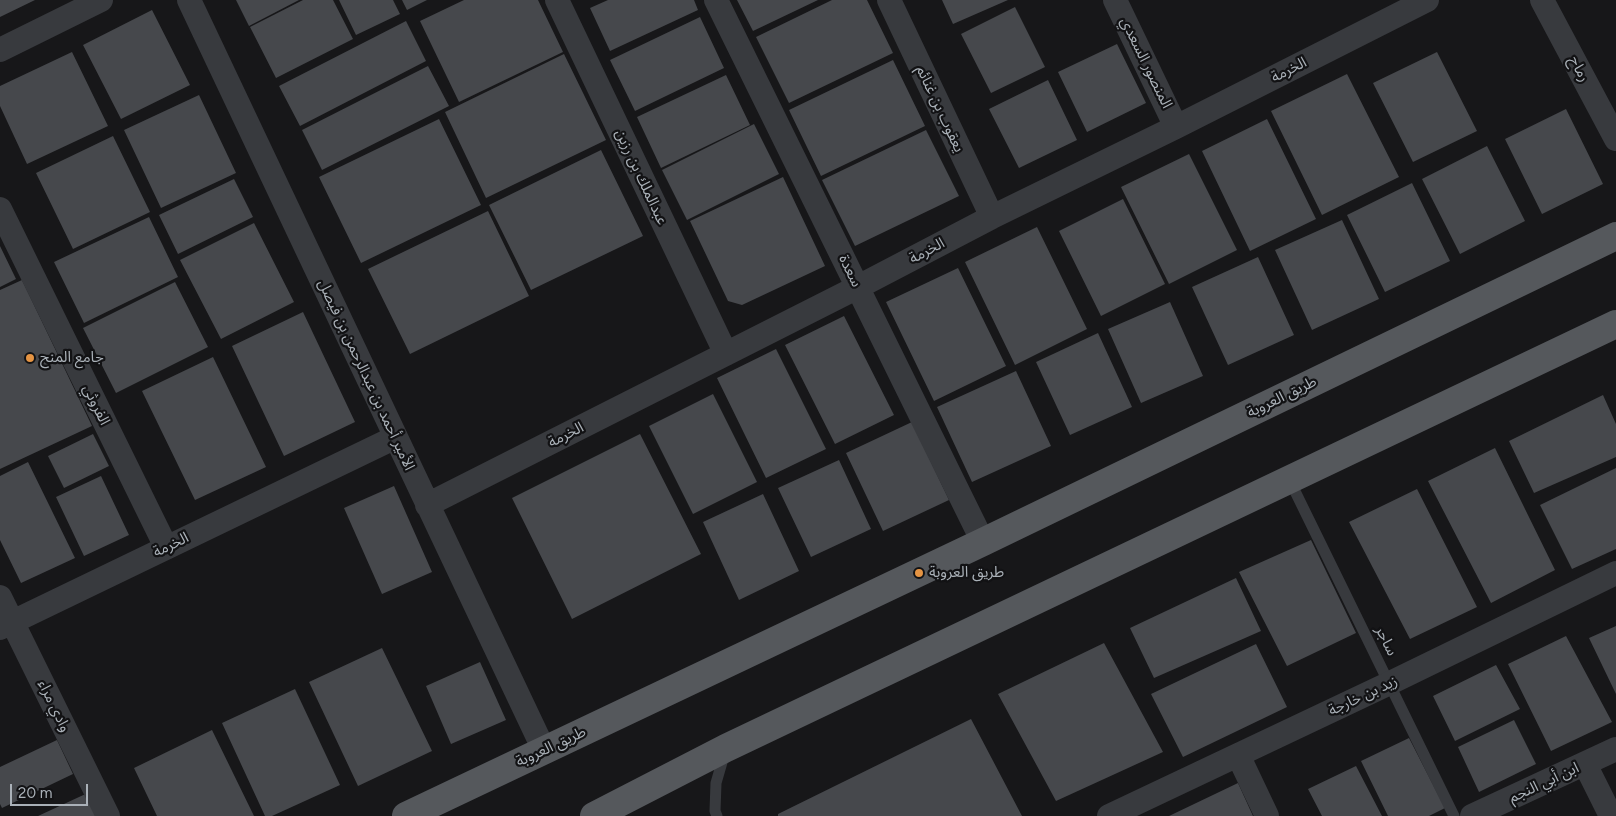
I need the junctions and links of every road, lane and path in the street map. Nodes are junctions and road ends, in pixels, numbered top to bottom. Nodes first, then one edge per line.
1 (101, 0) edge
2 (189, 0) edge
3 (557, 0) edge
4 (716, 0) edge
5 (889, 0) edge
6 (1115, 0) edge
7 (1427, 0) edge
8 (1542, 0) edge
9 (0, 50) edge
10 (1176, 127) junction
11 (1616, 139) edge
12 (0, 208) edge
13 (992, 217) junction
14 (1616, 236) edge
15 (858, 287) junction
16 (1616, 324) edge
17 (726, 354) junction
18 (396, 438) junction
19 (1290, 480) junction
20 (427, 505) junction
21 (983, 542) junction
22 (166, 547) junction
23 (1616, 573) edge
24 (0, 597) edge
25 (6, 625) edge
26 (1390, 683) junction
27 (726, 748) junction
28 (1616, 749) edge
29 (544, 750) junction
30 (1238, 755) junction
31 (1585, 764) junction
32 (108, 816) edge
33 (406, 816) edge
34 (594, 816) edge
35 (717, 816) edge
36 (1109, 816) edge
37 (1267, 816) edge
38 (1454, 816) edge
39 (1472, 816) edge
40 (1610, 816) edge

1 - 9 street
2 - 18 street, الأمير أحمد بن عبدالرحمن بن فيصل
3 - 17 street, عبدالملك بن رزين
4 - 15 street, سعدة
5 - 13 street, يعقوب بن غنائم
6 - 10 street, المنصور السعدي
7 - 10 street, الخرمة
8 - 11 street, رماح
10 - 13 street, الخرمة
12 - 22 street, الفروثي
13 - 15 street, الخرمة
14 - 21 main road, طريق العروبة
15 - 17 street, الخرمة
15 - 21 street, سعدة
16 - 19 main road
17 - 20 street, الخرمة
18 - 20 street, الأمير أحمد بن عبدالرحمن بن فيصل
18 - 22 street, الخرمة
19 - 26 lane, ساجر
19 - 27 main road
20 - 29 street, الأمير أحمد بن عبدالرحمن بن فيصل
21 - 29 main road, طريق العروبة
22 - 25 street, الخرمة
23 - 26 street, زيد بن خارجة
24 - 25 street, وادي مراء
25 - 32 street, وادي مراء
26 - 30 street, زيد بن خارجة
26 - 38 lane, ساجر
27 - 34 main road
27 - 35 lane
28 - 31 street, ابن أبي النجم
29 - 33 main road, طريق العروبة
30 - 36 street, زيد بن خارجة
30 - 37 street
31 - 39 street, ابن أبي النجم
31 - 40 street

